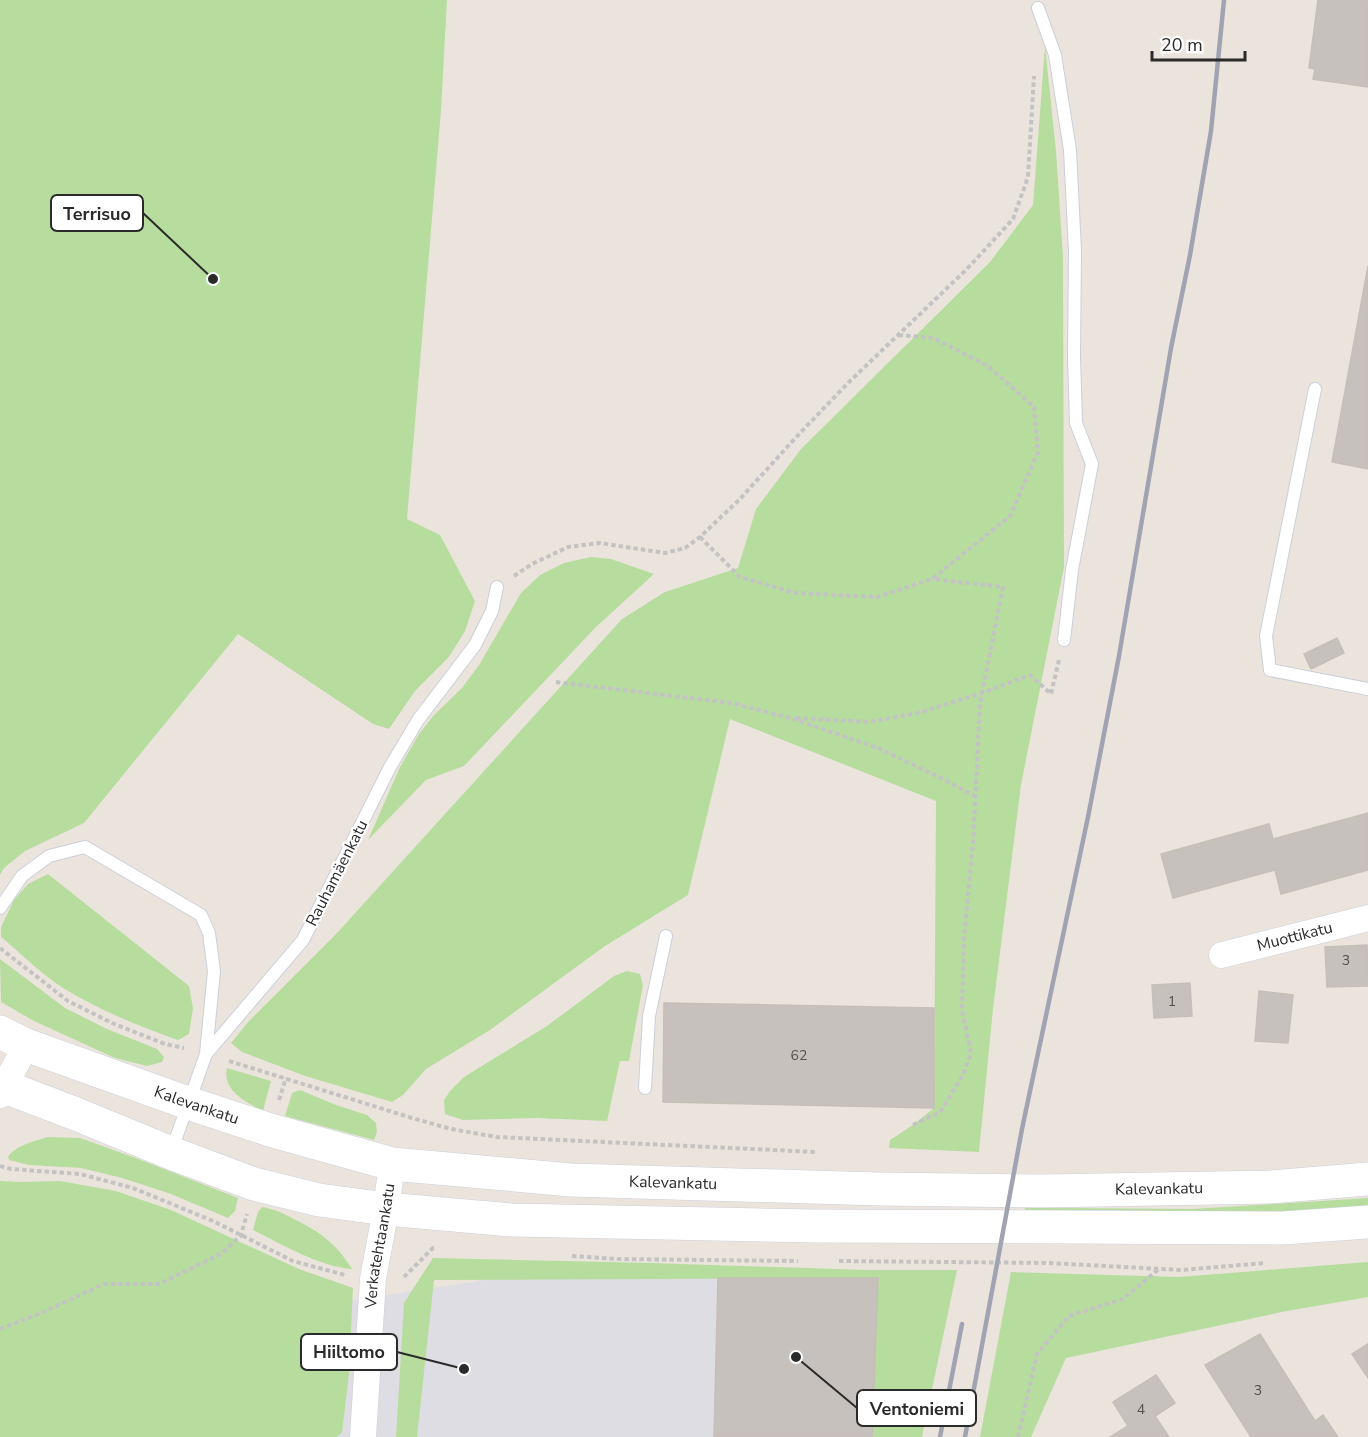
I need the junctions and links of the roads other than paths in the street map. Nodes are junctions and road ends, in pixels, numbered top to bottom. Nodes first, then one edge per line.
1 (1038, 8) dead end
2 (1315, 389) dead end
3 (497, 587) road end
4 (1064, 640) road end
5 (1368, 690) edge
6 (0, 908) edge
7 (1368, 918) edge
8 (666, 936) dead end
9 (1222, 955) dead end
10 (13, 1038) edge
11 (206, 1054) junction
12 (645, 1088) dead end
13 (1, 1089) edge
14 (188, 1103) junction
15 (171, 1153) junction
16 (392, 1164) junction
17 (1368, 1179) edge
18 (386, 1209) junction
19 (1368, 1222) edge
20 (363, 1437) edge

1 - 4 lane
2 - 5 lane
3 - 11 lane, Rauhamäenkatu
6 - 11 lane
7 - 9 street, Muottikatu
8 - 12 lane
10 - 13 street
10 - 14 main road, Kalevankatu
11 - 14 lane, Rauhamäenkatu
13 - 15 main road
14 - 15 lane, Rauhamäenkatu
14 - 16 main road, Kalevankatu
15 - 18 main road
16 - 17 main road, Kalevankatu
16 - 18 street, Verkatehtaankatu
18 - 19 main road
18 - 20 street, Verkatehtaankatu

